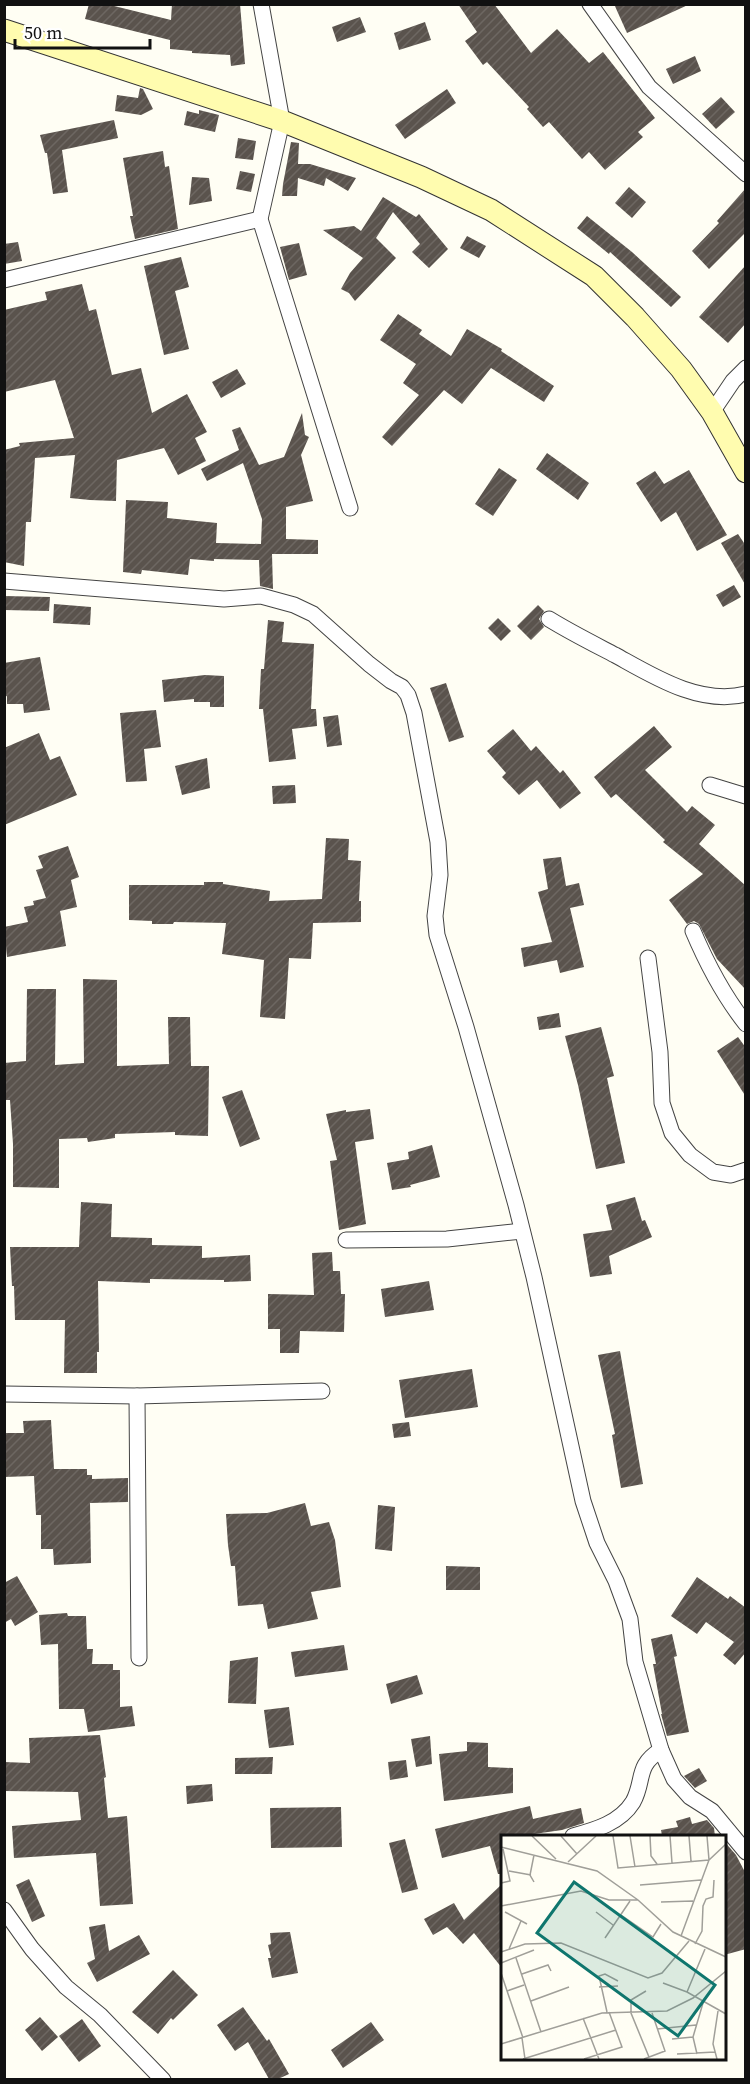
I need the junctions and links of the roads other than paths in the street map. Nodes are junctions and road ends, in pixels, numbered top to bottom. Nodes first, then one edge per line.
1 (261, 4) edge
2 (590, 4) edge
3 (4, 30) edge
4 (282, 121) junction
5 (746, 174) edge
6 (260, 219) junction
7 (4, 280) edge
8 (746, 368) edge
9 (712, 412) junction
10 (746, 472) edge
11 (350, 508) dead end
12 (4, 580) edge
13 (549, 619) dead end
14 (746, 694) edge
15 (710, 785) dead end
16 (746, 796) edge
17 (693, 931) dead end
18 (648, 958) dead end
19 (746, 1024) edge
20 (746, 1170) edge
21 (522, 1231) junction
22 (346, 1240) dead end
23 (322, 1391) dead end
24 (4, 1394) edge
25 (137, 1396) junction
26 (139, 1658) dead end
27 (661, 1750) junction
28 (576, 1835) edge
29 (746, 1852) edge
30 (4, 1910) edge
31 (163, 2079) edge

1 - 4 street
2 - 5 street
3 - 4 street
4 - 6 street
4 - 9 street
6 - 7 street
6 - 11 street
8 - 9 street
9 - 10 street
12 - 21 street
13 - 14 street
15 - 16 street
17 - 19 street
18 - 20 street
21 - 22 street
21 - 27 street
23 - 25 street
24 - 25 street
25 - 26 street
27 - 28 street
27 - 29 street
30 - 31 street

